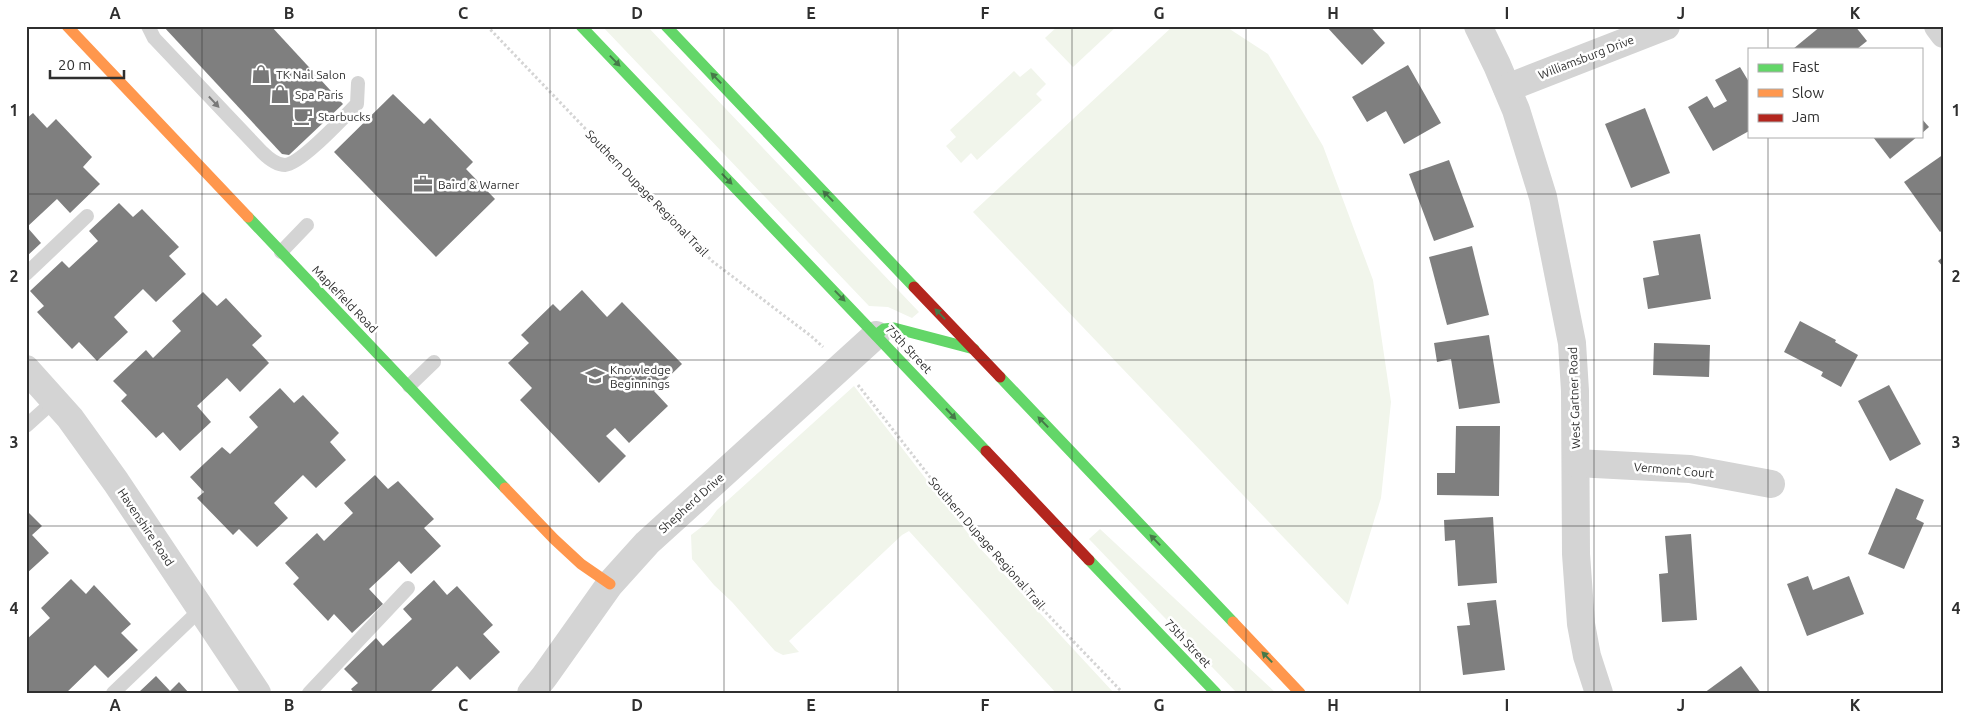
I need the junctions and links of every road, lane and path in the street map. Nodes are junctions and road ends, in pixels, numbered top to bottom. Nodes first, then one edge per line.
1 (67, 26) edge
2 (148, 26) edge
3 (487, 26) edge
4 (581, 26) edge
5 (666, 26) edge
6 (1478, 26) edge
7 (1666, 26) edge
8 (1938, 26) edge
9 (1944, 34) edge
10 (358, 84) dead end
11 (1507, 88) junction
12 (87, 216) dead end
13 (307, 225) dead end
14 (281, 252) junction
15 (26, 274) edge
16 (876, 335) junction
17 (820, 344) dead end
18 (974, 349) junction
19 (434, 362) dead end
20 (26, 369) edge
21 (409, 386) junction
22 (860, 386) dead end
23 (55, 400) junction
24 (26, 426) edge
25 (1576, 463) junction
26 (1771, 484) dead end
27 (610, 584) junction
28 (408, 588) dead end
29 (201, 609) junction
30 (113, 693) edge
31 (257, 693) edge
32 (309, 693) edge
33 (531, 693) edge
34 (1123, 693) edge
35 (1216, 693) edge
36 (1300, 693) edge
37 (1599, 693) edge

1 - 14 main road, Maplefield Road
2 -> 10 lane
3 - 17 path, Southern Dupage Regional Trail
4 -> 16 main road, 75th Street
18 -> 5 main road
6 - 11 street, West Gartner Road
7 - 11 street, Williamsburg Drive
8 - 9 street
11 - 25 street, West Gartner Road
12 - 15 lane
13 - 14 lane
14 - 21 main road, Maplefield Road
16 - 18 main road
16 - 27 street, Shepherd Drive
16 -> 35 main road, 75th Street
36 -> 18 main road
19 - 21 lane
20 - 23 street, Havenshire Road
21 - 27 main road, Maplefield Road
22 - 34 path, Southern Dupage Regional Trail
23 - 24 lane
23 - 29 street, Havenshire Road
25 - 26 street, Vermont Court
25 - 37 street, West Gartner Road
27 - 33 street, Shepherd Drive
28 - 32 lane
29 - 30 lane
29 - 31 street, Havenshire Road

